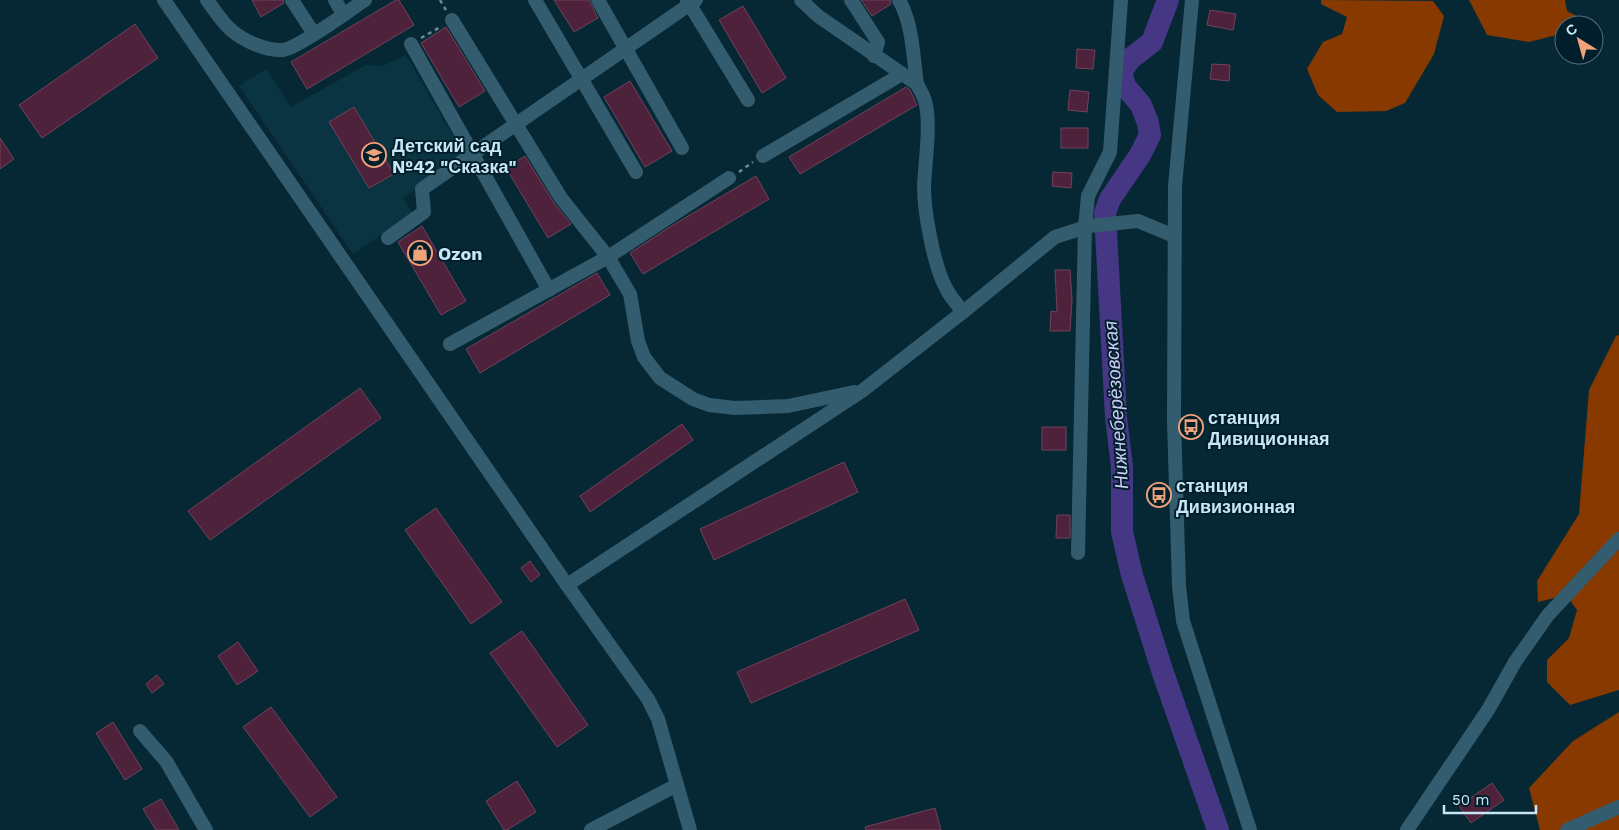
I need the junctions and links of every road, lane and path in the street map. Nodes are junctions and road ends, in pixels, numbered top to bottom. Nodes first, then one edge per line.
1 (164, 0) edge
2 (207, 0) edge
3 (292, 0) edge
4 (335, 0) edge
5 (364, 0) edge
6 (536, 0) edge
7 (598, 0) edge
8 (801, 0) edge
9 (852, 0) edge
10 (899, 0) edge
11 (1121, 0) edge
12 (1192, 0) edge
13 (691, 2) edge
14 (343, 14) junction
15 (452, 20) joint
16 (314, 34) junction
17 (411, 44) joint
18 (626, 49) junction
19 (874, 56) junction
20 (902, 74) junction
21 (582, 79) junction
22 (917, 84) junction
23 (748, 100) dead end
24 (516, 124) junction
25 (682, 148) dead end
26 (472, 154) junction
27 (763, 156) joint
28 (636, 172) dead end
29 (729, 178) joint
30 (1085, 228) junction
31 (1174, 236) junction
32 (388, 238) dead end
33 (608, 257) junction
34 (548, 290) junction
35 (963, 312) junction
36 (450, 344) dead end
37 (862, 391) junction
38 (1619, 539) edge
39 (1078, 553) dead end
40 (567, 585) junction
41 (140, 731) dead end
42 (677, 785) junction
43 (1619, 807) edge
44 (206, 830) edge
45 (591, 830) edge
46 (690, 830) edge
47 (1250, 830) edge
48 (1408, 830) edge
49 (1567, 830) edge

1 - 40 street
2 - 16 street
3 - 16 street
4 - 14 street
5 - 14 street
6 - 21 street
7 - 18 street
8 - 19 street
9 - 19 street
10 - 22 street
11 - 30 street
12 - 31 street
13 - 18 street
13 - 23 street
14 - 16 street
15 - 17 path
15 - 24 street
17 - 26 street
18 - 21 street
18 - 25 street
19 - 20 street
20 - 22 street
20 - 27 street
21 - 24 street
21 - 28 street
22 - 35 street
24 - 26 street
24 - 33 street
26 - 32 street
26 - 34 street
27 - 29 path
29 - 33 street
30 - 31 street
30 - 35 street
30 - 39 street
31 - 47 street
33 - 34 street
33 - 37 street
34 - 36 street
35 - 37 street
37 - 40 street
38 - 48 street
40 - 42 street
41 - 44 street
42 - 45 street
42 - 46 street
43 - 49 street

